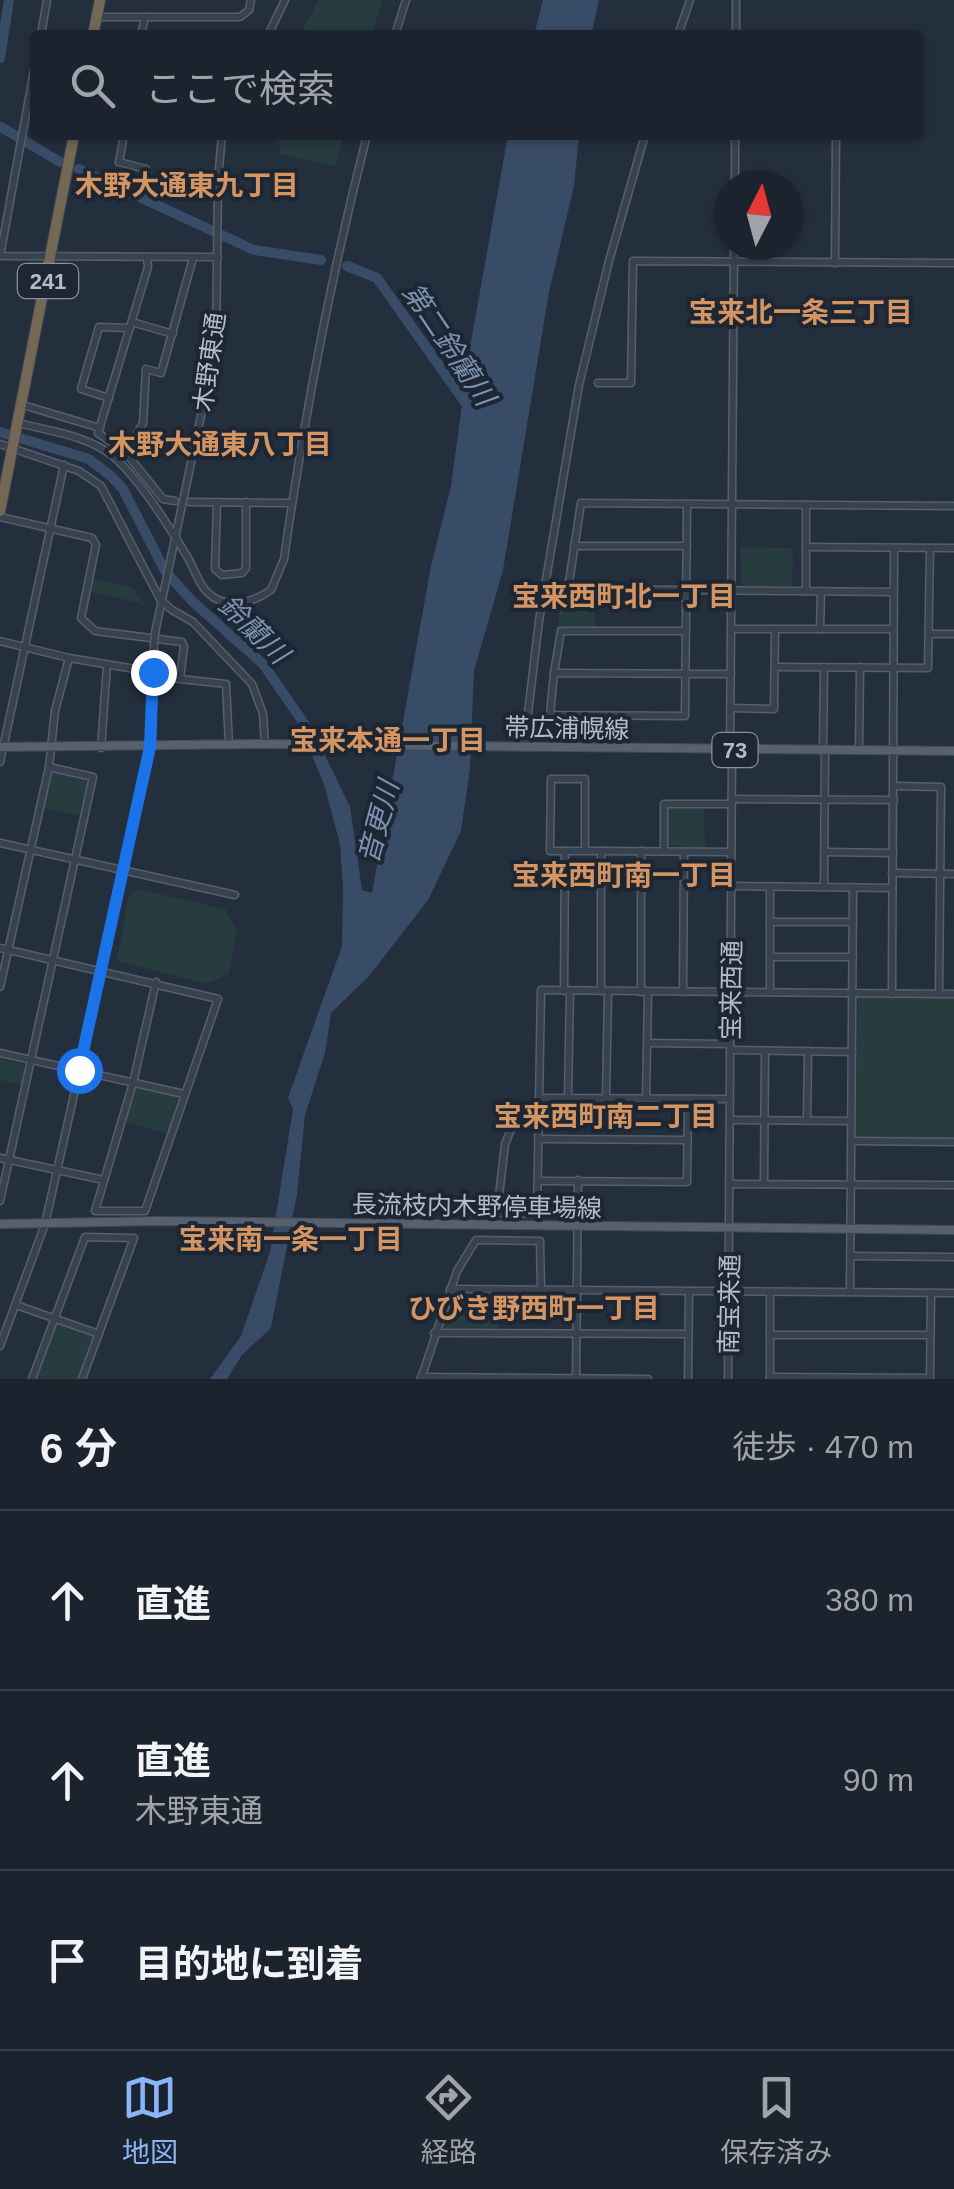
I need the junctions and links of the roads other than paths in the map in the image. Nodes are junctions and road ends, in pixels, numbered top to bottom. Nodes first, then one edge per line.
1 (47, 0) edge
2 (100, 0) edge
3 (251, 0) edge
4 (285, 0) edge
5 (406, 0) edge
6 (690, 0) edge
7 (736, 0) edge
8 (96, 16) junction
9 (144, 17) junction
10 (41, 30) edge
11 (94, 30) edge
12 (143, 30) edge
13 (270, 30) edge
14 (397, 30) edge
15 (680, 30) edge
16 (736, 30) edge
17 (30, 95) edge
18 (73, 140) edge
19 (123, 140) edge
20 (222, 140) edge
21 (366, 140) edge
22 (644, 140) edge
23 (735, 140) edge
24 (836, 140) edge
25 (146, 168) dead end
26 (734, 170) edge
27 (0, 256) edge
28 (53, 256) junction
29 (218, 257) junction
30 (147, 258) junction
31 (194, 258) junction
32 (734, 262) junction
33 (835, 263) junction
34 (954, 264) edge
35 (131, 325) junction
36 (174, 334) junction
37 (598, 383) dead end
38 (109, 398) junction
39 (23, 405) junction
40 (19, 425) junction
41 (100, 428) junction
42 (0, 444) edge
43 (14, 446) junction
44 (126, 453) junction
45 (64, 466) junction
46 (175, 501) dead end
47 (190, 502) dead end
48 (217, 502) junction
49 (246, 502) junction
50 (292, 503) junction
51 (687, 504) junction
52 (732, 505) junction
53 (806, 505) junction
54 (954, 506) edge
55 (0, 514) edge
56 (52, 529) junction
57 (174, 538) junction
58 (574, 546) junction
59 (687, 546) junction
60 (806, 547) junction
61 (894, 548) junction
62 (930, 548) junction
63 (954, 548) edge
64 (687, 590) junction
65 (732, 590) junction
66 (806, 591) junction
67 (820, 591) junction
68 (894, 592) junction
69 (160, 598) junction
70 (776, 628) junction
71 (732, 629) junction
72 (820, 629) junction
73 (894, 629) junction
74 (686, 632) junction
75 (929, 634) junction
76 (954, 634) edge
77 (0, 642) edge
78 (26, 647) junction
79 (69, 658) junction
80 (107, 665) junction
81 (775, 667) junction
82 (824, 667) junction
83 (860, 667) junction
84 (894, 668) junction
85 (554, 673) junction
86 (153, 674) junction
87 (686, 674) junction
88 (731, 674) junction
89 (180, 678) junction
90 (730, 708) junction
91 (269, 744) junction
92 (228, 745) junction
93 (520, 746) junction
94 (2, 747) edge
95 (52, 747) junction
96 (150, 747) junction
97 (101, 748) junction
98 (731, 750) junction
99 (824, 751) junction
100 (954, 751) edge
101 (859, 752) junction
102 (894, 752) junction
103 (0, 762) edge
104 (49, 766) junction
105 (894, 786) junction
106 (824, 799) junction
107 (894, 800) junction
108 (732, 801) junction
109 (0, 843) edge
110 (30, 850) junction
111 (565, 851) junction
112 (584, 851) junction
113 (601, 851) junction
114 (641, 851) junction
115 (664, 852) junction
116 (684, 852) junction
117 (732, 852) junction
118 (825, 852) junction
119 (893, 853) junction
120 (74, 860) junction
121 (123, 870) junction
122 (892, 873) junction
123 (940, 874) junction
124 (954, 874) edge
125 (732, 886) junction
126 (770, 887) junction
127 (824, 887) junction
128 (853, 887) junction
129 (892, 888) junction
130 (235, 895) dead end
131 (770, 922) junction
132 (853, 922) junction
133 (4, 949) edge
134 (770, 957) junction
135 (852, 957) junction
136 (53, 960) junction
137 (102, 970) junction
138 (156, 982) junction
139 (0, 987) edge
140 (567, 991) junction
141 (604, 991) junction
142 (644, 992) junction
143 (683, 992) junction
144 (731, 992) junction
145 (770, 992) junction
146 (853, 993) junction
147 (892, 994) junction
148 (938, 994) junction
149 (954, 994) edge
150 (647, 1043) junction
151 (730, 1047) junction
152 (765, 1050) junction
153 (808, 1051) junction
154 (852, 1052) junction
155 (0, 1053) edge
156 (31, 1060) junction
157 (79, 1070) junction
158 (133, 1083) junction
159 (184, 1094) junction
160 (539, 1098) junction
161 (568, 1098) junction
162 (606, 1098) junction
163 (646, 1099) junction
164 (688, 1099) junction
165 (730, 1099) junction
166 (730, 1120) junction
167 (764, 1120) junction
168 (807, 1120) junction
169 (851, 1120) junction
170 (539, 1122) junction
171 (539, 1139) junction
172 (687, 1140) junction
173 (852, 1141) junction
174 (954, 1142) edge
175 (0, 1158) edge
176 (10, 1160) junction
177 (58, 1170) junction
178 (104, 1180) junction
179 (538, 1180) junction
180 (578, 1180) junction
181 (729, 1184) junction
182 (764, 1184) junction
183 (851, 1185) junction
184 (954, 1186) edge
185 (0, 1202) edge
186 (0, 1224) edge
187 (45, 1224) junction
188 (578, 1228) junction
189 (730, 1229) junction
190 (851, 1230) junction
191 (954, 1230) edge
192 (850, 1256) junction
193 (954, 1257) edge
194 (450, 1289) junction
195 (541, 1290) junction
196 (576, 1290) junction
197 (689, 1291) junction
198 (728, 1291) junction
199 (770, 1292) junction
200 (850, 1292) junction
201 (931, 1292) junction
202 (954, 1293) edge
203 (16, 1304) junction
204 (55, 1318) junction
205 (434, 1333) junction
206 (99, 1334) junction
207 (576, 1334) junction
208 (688, 1334) junction
209 (770, 1334) junction
210 (930, 1336) junction
211 (0, 1346) edge
212 (421, 1378) edge
213 (770, 1378) edge
214 (32, 1379) edge
215 (82, 1379) edge
216 (576, 1379) edge
217 (648, 1379) edge
218 (688, 1379) edge
219 (728, 1379) edge
220 (930, 1379) edge

1 - 10 street
2 - 8 highway
3 - 9 street
4 - 13 street
5 - 14 street
6 - 15 street
7 - 16 street
8 - 9 street
8 - 11 highway
9 - 12 street
17 - 27 street
18 - 28 highway, 241
19 - 25 street
20 - 29 street, 木野東通
21 - 50 street
22 - 93 street
23 - 26 street
24 - 33 street
27 - 28 street
28 - 30 street
28 - 39 highway, 241
29 - 31 street
29 - 57 street, 木野東通
30 - 31 street
30 - 35 street
31 - 36 street
32 - 33 street
32 - 37 street
32 - 52 street, 宝来西通
33 - 34 street
35 - 36 street
35 - 38 street
35 - 38 street
36 - 44 street
38 - 41 street
39 - 40 highway, 241
39 - 41 street
40 - 43 highway, 241
40 - 57 street
41 - 44 street
42 - 43 street
43 - 45 street
43 - 55 highway, 241
44 - 46 street
45 - 56 street
45 - 69 street
47 - 48 street
48 - 49 street
48 - 49 street
49 - 50 street
50 - 57 street
51 - 52 street
51 - 58 street
51 - 59 street
52 - 53 street
52 - 65 street, 宝来西通
53 - 54 street
53 - 60 street
55 - 56 street
56 - 78 street
56 - 89 street
57 - 69 street, 木野東通
58 - 59 street
58 - 64 street
59 - 64 street
60 - 61 street
60 - 66 street
61 - 62 street
61 - 68 street
62 - 63 street
62 - 75 street
64 - 65 street
64 - 74 street
65 - 66 street
65 - 71 street, 宝来西通
66 - 67 street
67 - 68 street
67 - 72 street
68 - 73 street
69 - 86 street, 木野東通, bridge
69 - 91 street
70 - 71 street
70 - 72 street
70 - 81 street
71 - 88 street, 宝来西通
72 - 73 street
73 - 84 street
74 - 85 street
74 - 87 street
75 - 76 street
75 - 84 street
77 - 78 street
78 - 79 street
78 - 94 street
79 - 80 street
79 - 95 street
80 - 86 street
80 - 97 street
81 - 82 street
81 - 90 street
82 - 83 street
82 - 99 street
83 - 84 street
83 - 101 street
84 - 102 street
85 - 87 street
85 - 87 street
86 - 89 street
86 - 96 street, 木野東通
87 - 88 street
88 - 90 street, 宝来西通
89 - 92 street
90 - 98 street, 宝来西通
91 - 92 main road, 帯広浦幌線 / 73
91 - 93 main road, 帯広浦幌線 / 73
92 - 96 main road, 帯広浦幌線 / 73
93 - 98 main road, 帯広浦幌線 / 73
94 - 95 main road, 帯広浦幌線 / 73
94 - 103 street
95 - 97 main road, 帯広浦幌線 / 73
95 - 104 street
96 - 97 main road, 帯広浦幌線 / 73
96 - 121 street, 木野東通
98 - 99 main road, 帯広浦幌線 / 73
98 - 108 street, 宝来西通
99 - 101 main road, 帯広浦幌線 / 73
99 - 106 street
100 - 102 main road, 帯広浦幌線 / 73
101 - 102 main road, 帯広浦幌線 / 73
102 - 105 street
104 - 110 street
104 - 120 street
105 - 107 street
105 - 123 street
106 - 107 street
106 - 108 street
106 - 118 street
107 - 119 street
108 - 115 street
108 - 117 street, 宝来西通
109 - 110 street
110 - 120 street
110 - 133 street
111 - 112 street
111 - 112 street
111 - 140 street
112 - 113 street
113 - 114 street
113 - 141 street
114 - 115 street
114 - 142 street
115 - 116 street
116 - 117 street
116 - 143 street
117 - 125 street, 宝来西通
118 - 119 street
118 - 127 street
119 - 122 street
120 - 121 street
120 - 136 street
121 - 130 street
121 - 137 street, 木野東通
122 - 123 street
122 - 129 street
123 - 124 street
123 - 148 street
125 - 126 street
125 - 144 street, 宝来西通
126 - 127 street
126 - 131 street
127 - 128 street
128 - 129 street
128 - 132 street
129 - 147 street
131 - 132 street
131 - 134 street
132 - 135 street
133 - 136 street
133 - 139 street
134 - 135 street
134 - 145 street
135 - 146 street
136 - 137 street
136 - 156 street
137 - 138 street
137 - 157 street, 木野東通
138 - 158 street
138 - 159 street
140 - 141 street
140 - 160 street
140 - 161 street
141 - 142 street
141 - 162 street
142 - 143 street
142 - 150 street
143 - 144 street
144 - 145 street
144 - 151 street, 宝来西通
145 - 146 street
146 - 147 street
146 - 154 street
147 - 148 street
148 - 149 street
150 - 151 street
150 - 163 street
151 - 152 street
151 - 165 street, 宝来西通
152 - 153 street
152 - 167 street
153 - 154 street
153 - 168 street
154 - 169 street
155 - 156 street
156 - 157 street
156 - 176 street
157 - 158 street
157 - 177 street, 木野東通
158 - 159 street
158 - 178 street
159 - 178 street
160 - 161 street
160 - 170 street
161 - 162 street
162 - 163 street
163 - 164 street
164 - 165 street
164 - 172 street
165 - 166 street, 宝来西通
166 - 167 street
166 - 181 street, 宝来西通
167 - 168 street
167 - 182 street
168 - 169 street
169 - 173 street
170 - 171 street
170 - 179 street
171 - 172 street
171 - 179 street
172 - 180 street
173 - 174 street
173 - 183 street
175 - 176 street
176 - 177 street
176 - 185 street
177 - 178 street
177 - 187 street, 木野東通
179 - 180 street
180 - 188 street
181 - 182 street
181 - 189 street, 宝来西通
182 - 183 street
183 - 184 street
183 - 190 street
186 - 187 main road, 長流枝内木野停車場線
187 - 188 main road, 長流枝内木野停車場線
187 - 203 street, 木野東通
188 - 189 main road, 長流枝内木野停車場線
188 - 196 street
189 - 190 main road, 長流枝内木野停車場線
189 - 198 street, 南宝来通
190 - 191 main road, 長流枝内木野停車場線
190 - 192 street
192 - 193 street
192 - 200 street
194 - 195 street
194 - 195 street
194 - 205 street
195 - 196 street
196 - 197 street
196 - 207 street
197 - 198 street
197 - 208 street
198 - 199 street
198 - 219 street, 南宝来通
199 - 200 street
199 - 209 street
200 - 201 street
201 - 202 street
201 - 210 street
203 - 204 street
203 - 211 street, 木野東通
204 - 206 street
204 - 206 street
204 - 214 street
205 - 207 street
205 - 212 street
206 - 215 street
207 - 208 street
207 - 216 street
208 - 218 street
209 - 210 street
209 - 213 street
210 - 220 street
212 - 216 street
213 - 220 street
216 - 217 street

